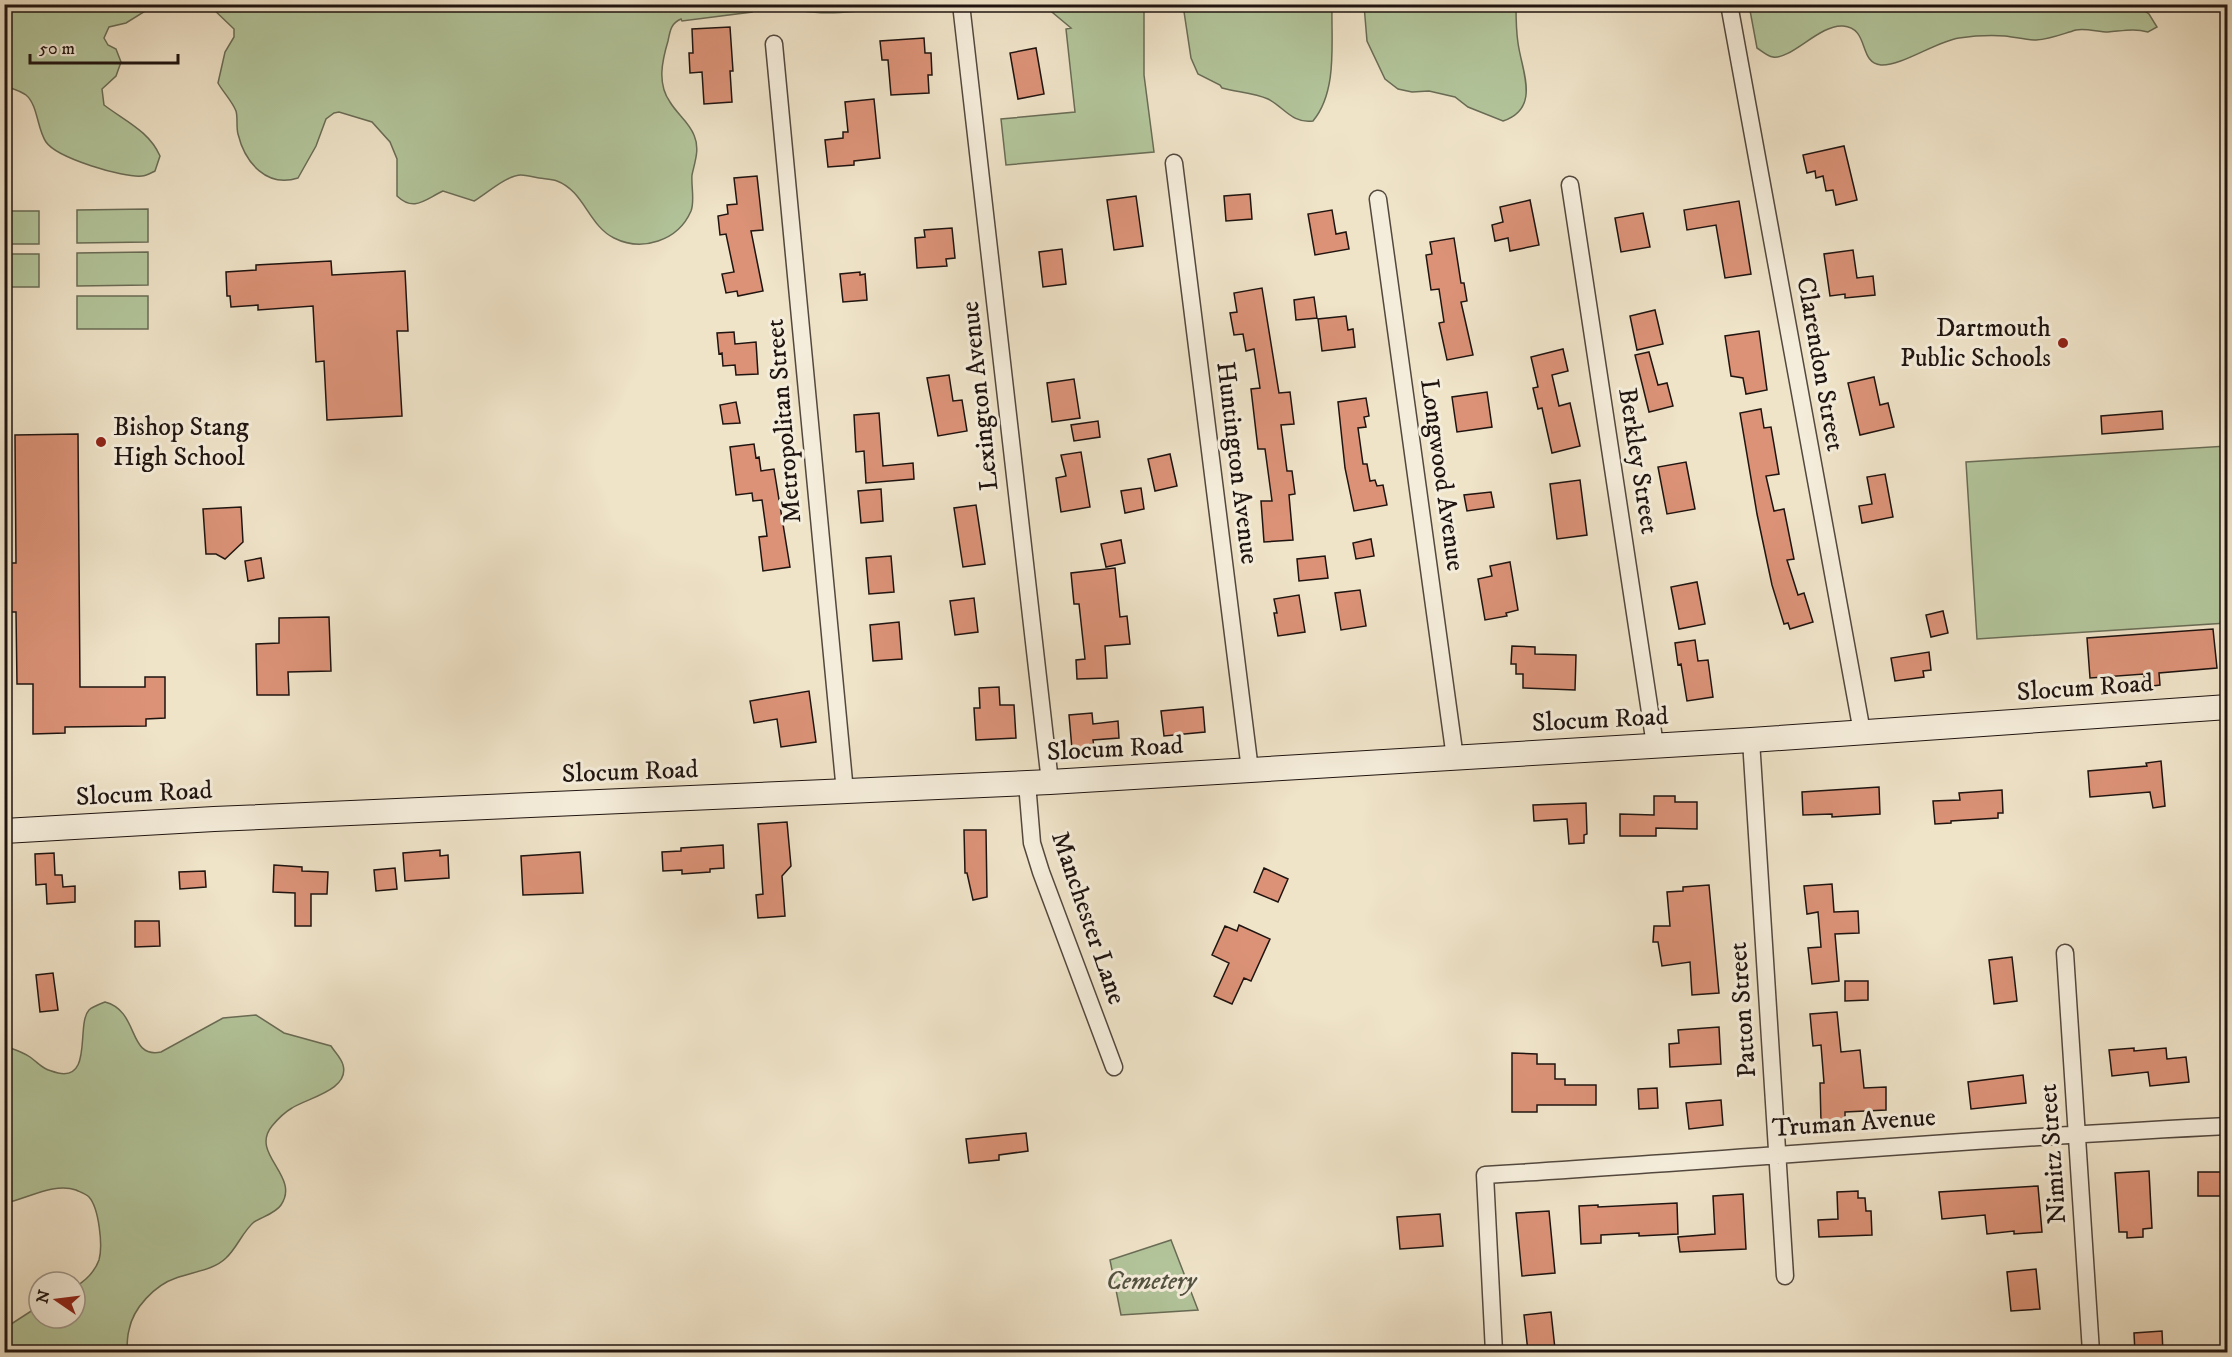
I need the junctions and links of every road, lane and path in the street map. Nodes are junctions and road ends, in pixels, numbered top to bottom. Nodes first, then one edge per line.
1 (961, 4) edge
2 (1729, 4) edge
3 (774, 44) dead end
4 (1174, 163) dead end
5 (1570, 185) dead end
6 (1378, 199) dead end
7 (2228, 707) edge
8 (1862, 732) junction
9 (1751, 740) junction
10 (1655, 745) junction
11 (1455, 758) junction
12 (1250, 770) junction
13 (1038, 782) junction
14 (845, 792) junction
15 (4, 831) edge
16 (2065, 953) dead end
17 (1114, 1067) dead end
18 (2228, 1126) edge
19 (2077, 1133) junction
20 (1777, 1154) junction
21 (1785, 1276) dead end
22 (1494, 1353) edge
23 (2091, 1353) edge

1 - 13 street, Lexington Avenue
2 - 8 street, Clarendon Street
3 - 14 street, Metropolitan Street
4 - 12 street, Huntington Avenue
5 - 10 street, Berkley Street
6 - 11 street, Longwood Avenue
7 - 8 main road, Slocum Road
8 - 9 main road, Slocum Road
9 - 10 main road, Slocum Road
9 - 20 street, Patton Street
10 - 11 main road, Slocum Road
11 - 12 main road, Slocum Road
12 - 13 main road, Slocum Road
13 - 14 main road, Slocum Road
13 - 17 street, Manchester Lane
14 - 15 main road, Slocum Road
16 - 19 street, Nimitz Street
18 - 19 street, Truman Avenue
19 - 20 street, Truman Avenue
19 - 23 street, Nimitz Street
20 - 21 street, Patton Street
20 - 22 street, Truman Avenue

